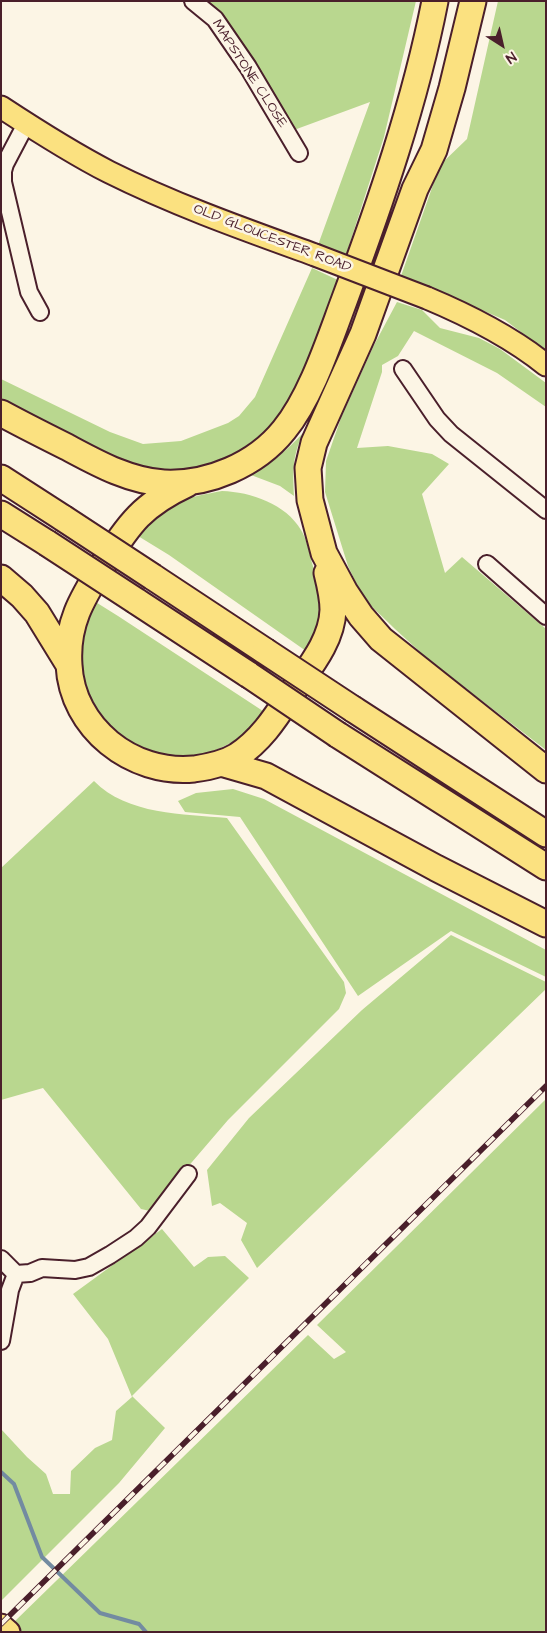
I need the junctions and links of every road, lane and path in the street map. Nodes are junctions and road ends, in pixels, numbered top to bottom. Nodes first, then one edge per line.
1 (193, 1) edge
2 (434, 1) edge
3 (461, 1) edge
4 (473, 1) edge
5 (1, 107) edge
6 (26, 124) junction
7 (299, 153) dead end
8 (415, 189) junction
9 (40, 312) dead end
10 (546, 365) edge
11 (403, 369) dead end
12 (1, 413) edge
13 (1, 478) edge
14 (194, 480) junction
15 (546, 510) edge
16 (1, 514) edge
17 (324, 553) junction
18 (487, 564) dead end
19 (1, 578) edge
20 (546, 616) edge
21 (69, 665) junction
22 (220, 763) junction
23 (546, 770) edge
24 (546, 834) edge
25 (546, 867) edge
26 (546, 924) edge
27 (188, 1174) dead end
28 (1, 1259) edge
29 (16, 1274) junction
30 (1, 1341) edge
31 (1, 1625) edge
32 (9, 1632) edge

1 - 7 street, MAPSTONE CLOSE
2 - 14 highway
3 - 8 highway
4 - 8 highway
5 - 6 main road, OLD GLOUCESTER ROAD
6 - 9 street
6 - 10 main road, OLD GLOUCESTER ROAD, bridge
8 - 17 highway
11 - 15 street
12 - 14 highway
13 - 24 highway, bridge
14 - 21 highway
16 - 25 highway, bridge
17 - 22 highway
17 - 23 highway
18 - 20 street
19 - 21 highway
21 - 22 highway
22 - 26 highway
27 - 29 street
28 - 29 street
29 - 30 street
31 - 32 main road

